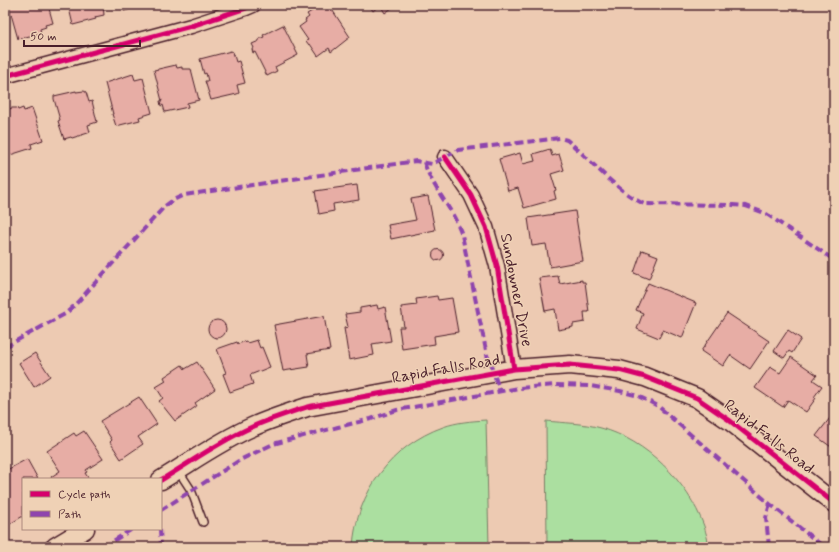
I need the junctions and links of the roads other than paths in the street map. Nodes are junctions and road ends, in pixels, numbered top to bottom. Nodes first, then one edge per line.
1 (253, 5) edge
2 (5, 76) edge
3 (445, 157) dead end
4 (514, 369) junction
5 (177, 470) junction
6 (162, 479) edge
7 (834, 503) edge
8 (203, 522) dead end
9 (83, 530) edge
10 (55, 547) edge

1 - 2 street
3 - 4 street, Sundowner Drive
4 - 5 street, Rapid Falls Road
4 - 7 street, Rapid Falls Road
5 - 6 street, Rapid Falls Road
5 - 8 lane
9 - 10 street

